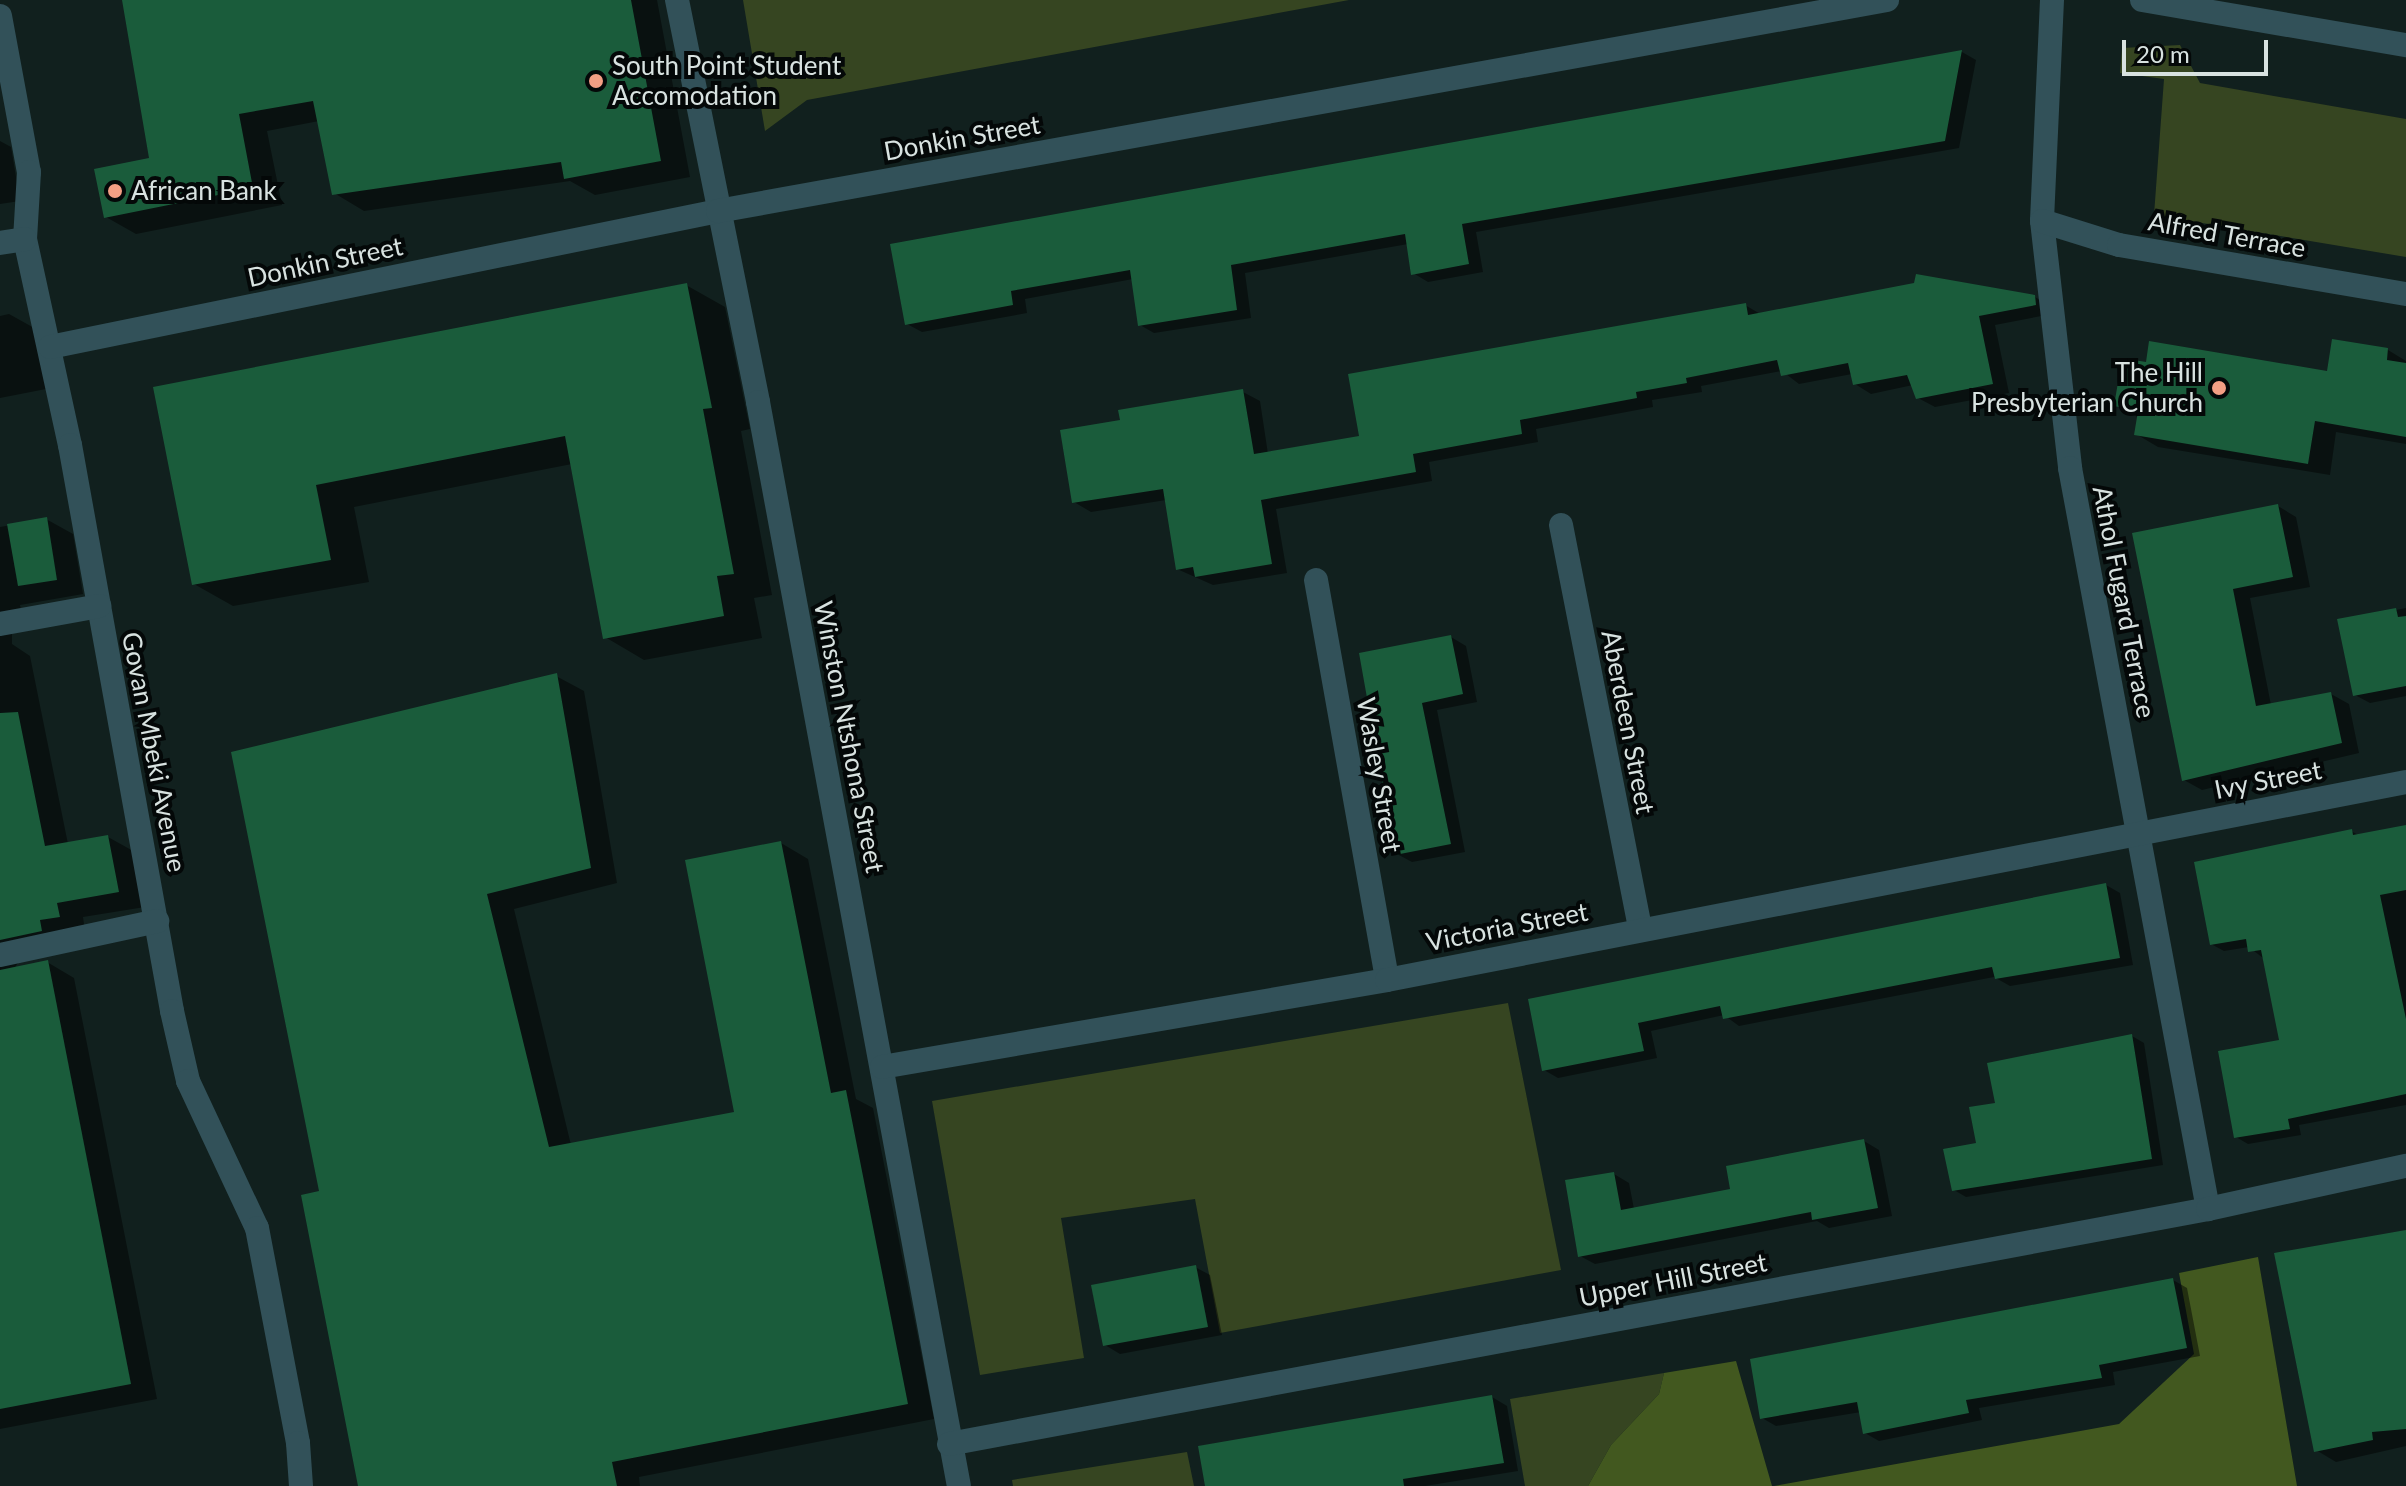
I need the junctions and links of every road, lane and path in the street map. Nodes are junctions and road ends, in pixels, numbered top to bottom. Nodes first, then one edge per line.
1 (677, 0) edge
2 (1887, 0) edge
3 (2052, 0) edge
4 (2142, 0) edge
5 (0, 16) edge
6 (2406, 45) edge
7 (718, 211) junction
8 (2042, 221) junction
9 (25, 239) junction
10 (0, 243) edge
11 (2406, 294) edge
12 (50, 347) junction
13 (1561, 525) dead end
14 (1316, 580) dead end
15 (99, 606) junction
16 (0, 624) edge
17 (2406, 782) edge
18 (2140, 833) junction
19 (157, 921) junction
20 (1640, 929) junction
21 (0, 955) edge
22 (1387, 980) junction
23 (882, 1067) junction
24 (2406, 1166) edge
25 (2208, 1209) junction
26 (949, 1444) junction
27 (301, 1486) edge
28 (959, 1486) edge

1 - 7 street, Winston Ntshona Street
2 - 7 street, Donkin Street
3 - 8 street, Athol Fugard Terrace
4 - 6 street
5 - 9 street, Govan Mbeki Avenue
7 - 12 street, Donkin Street
7 - 23 street, Winston Ntshona Street
8 - 11 street, Alfred Terrace
8 - 18 street, Athol Fugard Terrace
9 - 10 street
9 - 12 street, Govan Mbeki Avenue
12 - 15 street, Govan Mbeki Avenue
13 - 20 street, Aberdeen Street
14 - 22 street, Wasley Street
15 - 16 street
15 - 19 street, Govan Mbeki Avenue
17 - 18 street, Ivy Street
18 - 20 street, Victoria Street
18 - 25 street, Athol Fugard Terrace
19 - 21 street
19 - 27 street, Govan Mbeki Avenue
20 - 22 street, Victoria Street
22 - 23 street, Victoria Street
23 - 26 street, Winston Ntshona Street
24 - 25 street, Upper Hill Street
25 - 26 street, Upper Hill Street
26 - 28 street, Winston Ntshona Street

